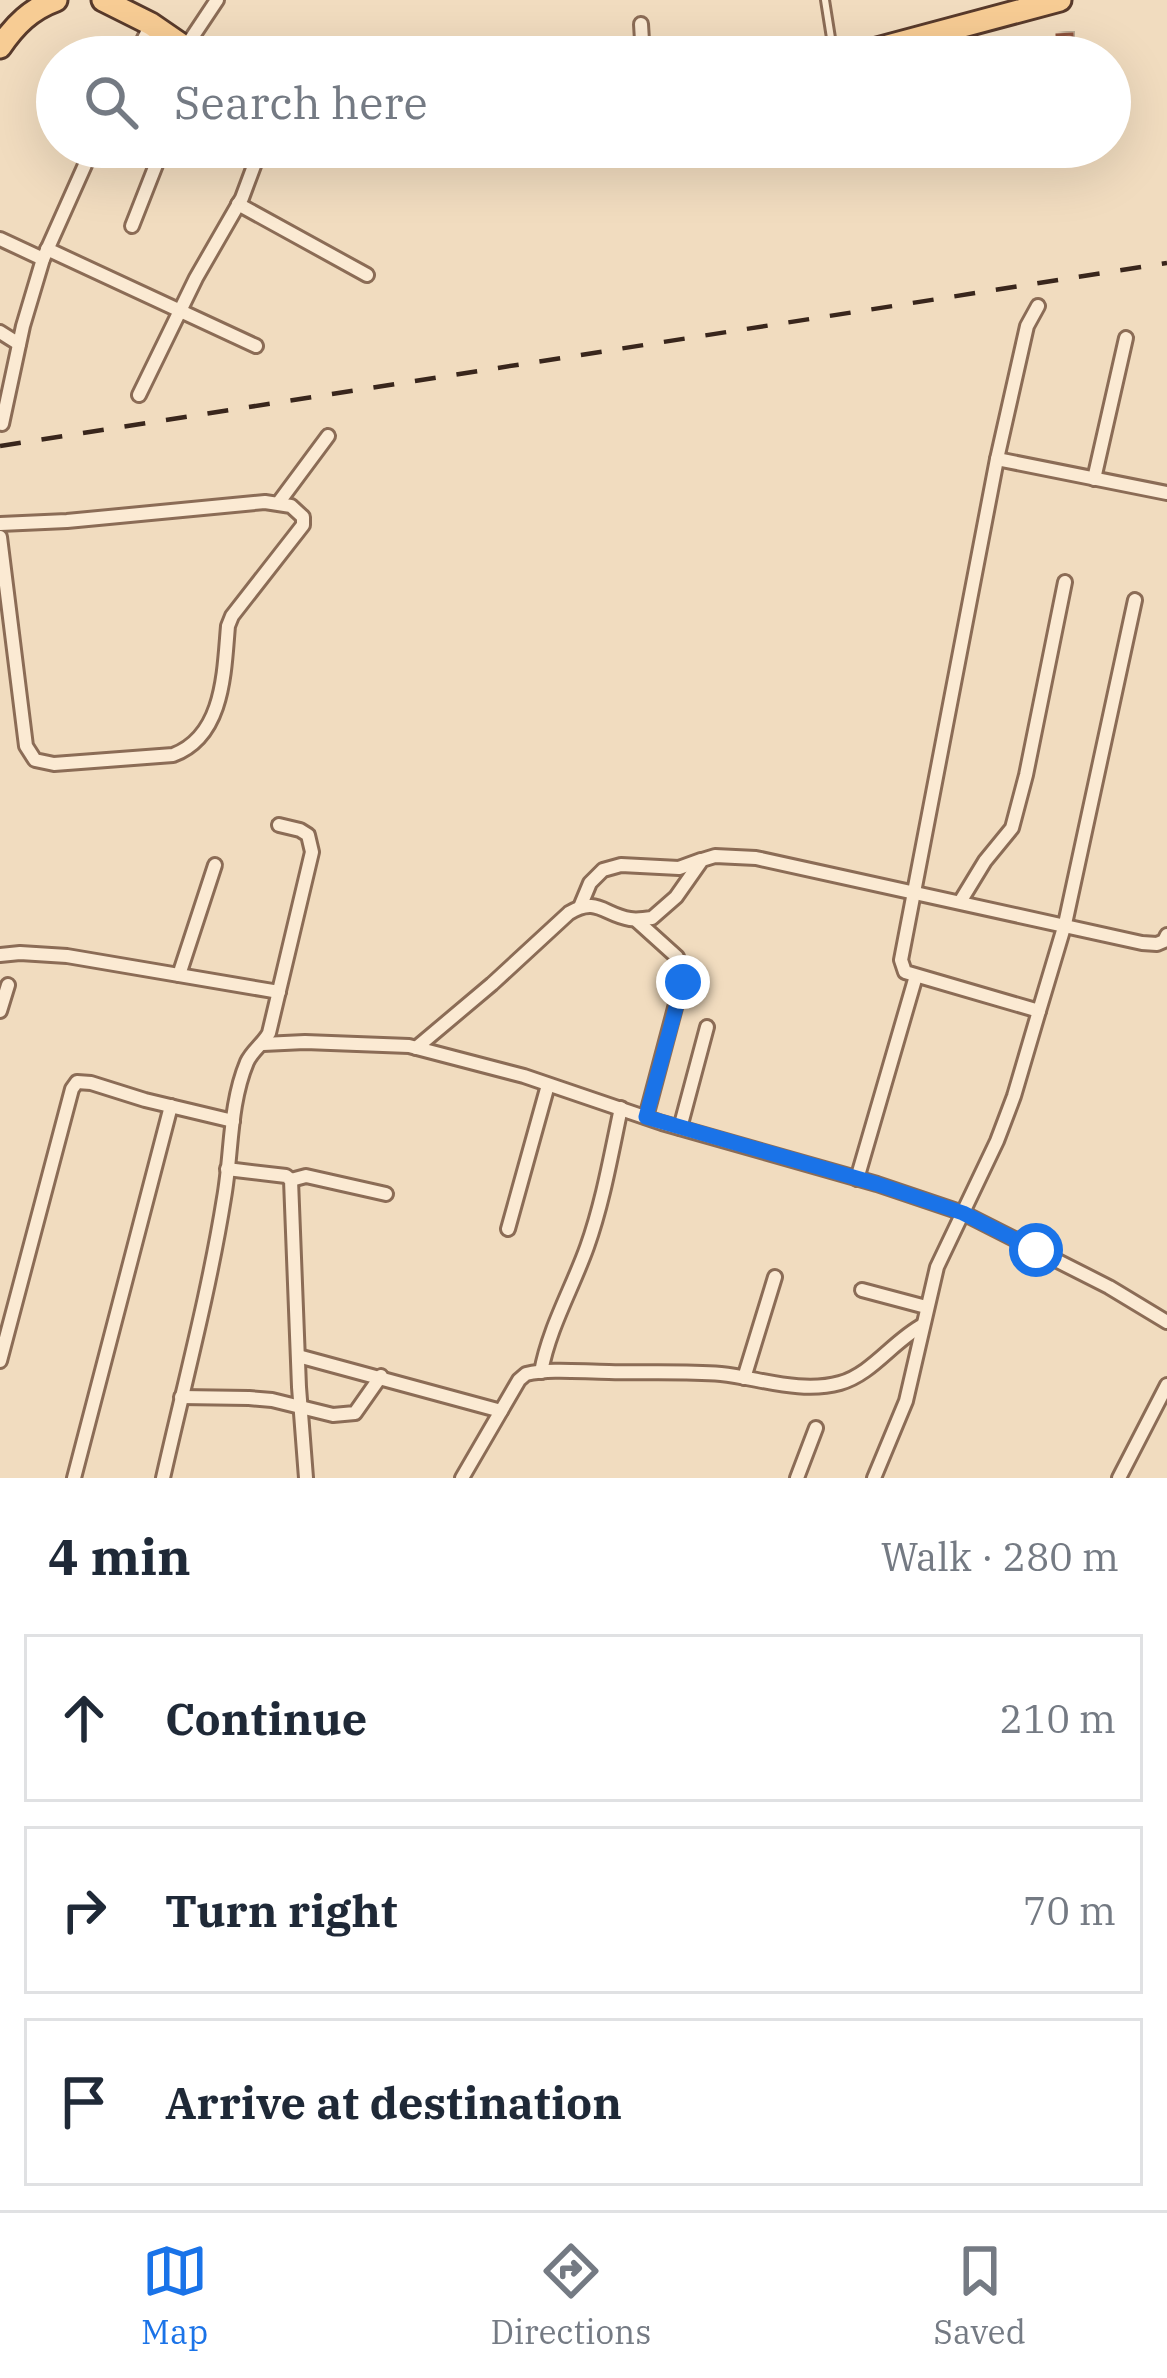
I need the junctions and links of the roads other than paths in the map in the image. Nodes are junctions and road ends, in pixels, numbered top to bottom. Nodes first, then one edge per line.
1 (56, 0) edge
2 (103, 0) edge
3 (217, 0) edge
4 (825, 0) edge
5 (1060, 0) edge
6 (151, 24) junction
7 (641, 24) dead end
8 (145, 36) edge
9 (169, 36) edge
10 (200, 36) edge
11 (642, 36) edge
12 (830, 36) edge
13 (925, 36) edge
14 (0, 47) edge
15 (84, 168) edge
16 (155, 168) edge
17 (253, 168) edge
18 (238, 204) junction
19 (132, 226) dead end
20 (0, 239) edge
21 (45, 254) junction
22 (367, 275) dead end
23 (1038, 306) dead end
24 (181, 310) junction
25 (0, 332) edge
26 (1126, 338) dead end
27 (20, 344) junction
28 (256, 346) dead end
29 (139, 395) dead end
30 (2, 424) edge
31 (328, 436) dead end
32 (998, 459) junction
33 (1094, 479) junction
34 (1167, 493) edge
35 (278, 502) junction
36 (0, 524) edge
37 (0, 537) edge
38 (1065, 582) dead end
39 (1135, 600) dead end
40 (279, 825) dead end
41 (702, 860) junction
42 (215, 865) dead end
43 (913, 893) junction
44 (960, 902) junction
45 (580, 907) junction
46 (636, 920) junction
47 (1065, 924) junction
48 (1167, 935) edge
49 (0, 955) edge
50 (179, 975) junction
51 (916, 976) junction
52 (8, 985) dead end
53 (279, 992) junction
54 (1040, 1010) junction
55 (0, 1011) edge
56 (707, 1027) dead end
57 (263, 1044) junction
58 (416, 1048) junction
59 (548, 1084) junction
60 (171, 1106) junction
61 (621, 1108) junction
62 (646, 1117) junction
63 (233, 1121) junction
64 (680, 1128) junction
65 (227, 1169) junction
66 (857, 1179) junction
67 (291, 1180) junction
68 (386, 1194) dead end
69 (963, 1213) junction
70 (508, 1229) dead end
71 (775, 1277) dead end
72 (862, 1290) dead end
73 (926, 1307) junction
74 (1167, 1322) edge
75 (922, 1325) junction
76 (298, 1356) junction
77 (0, 1360) edge
78 (541, 1372) junction
79 (380, 1376) junction
80 (744, 1378) junction
81 (1167, 1385) edge
82 (181, 1397) junction
83 (301, 1407) junction
84 (502, 1411) junction
85 (816, 1428) dead end
86 (74, 1478) edge
87 (163, 1478) edge
88 (307, 1478) edge
89 (462, 1478) edge
90 (797, 1478) edge
91 (874, 1478) edge
92 (1118, 1478) edge

1 - 14 main road
2 - 6 main road
3 - 10 street
4 - 12 lane
5 - 13 main road
6 - 8 street
6 - 9 main road
7 - 11 street
15 - 21 street
16 - 19 street
17 - 18 street
18 - 22 street
18 - 24 street
20 - 21 street
21 - 24 street
21 - 27 street
23 - 32 street
24 - 28 street
24 - 29 street
25 - 27 street
26 - 33 street
27 - 30 street
31 - 35 street
32 - 33 street
32 - 43 street
33 - 34 street
35 - 36 street
35 - 37 street
38 - 44 street
39 - 47 street
40 - 53 street
41 - 43 street
41 - 45 street
41 - 46 street
42 - 50 street
43 - 44 street
43 - 51 street
44 - 47 street
45 - 46 street
45 - 58 street
46 - 62 street
47 - 48 street
47 - 54 street
49 - 50 street
50 - 53 street
51 - 54 street
51 - 66 street
52 - 55 street
53 - 57 street
54 - 69 street
56 - 64 street
57 - 58 street
57 - 63 street
58 - 59 street
59 - 61 street
59 - 70 street
60 - 63 street
60 - 77 street
60 - 86 street
61 - 62 street
61 - 78 street
62 - 64 street
63 - 65 street
64 - 66 street
65 - 67 street
65 - 82 street
66 - 69 street
67 - 68 street
67 - 76 street
69 - 73 street
69 - 74 street
71 - 80 street
72 - 73 street
73 - 75 street
75 - 80 street
75 - 91 street
76 - 79 street
76 - 83 street
78 - 80 street
78 - 84 street
79 - 83 street
79 - 84 street
81 - 92 street
82 - 83 street
82 - 87 street
83 - 88 street
84 - 89 street
85 - 90 street

